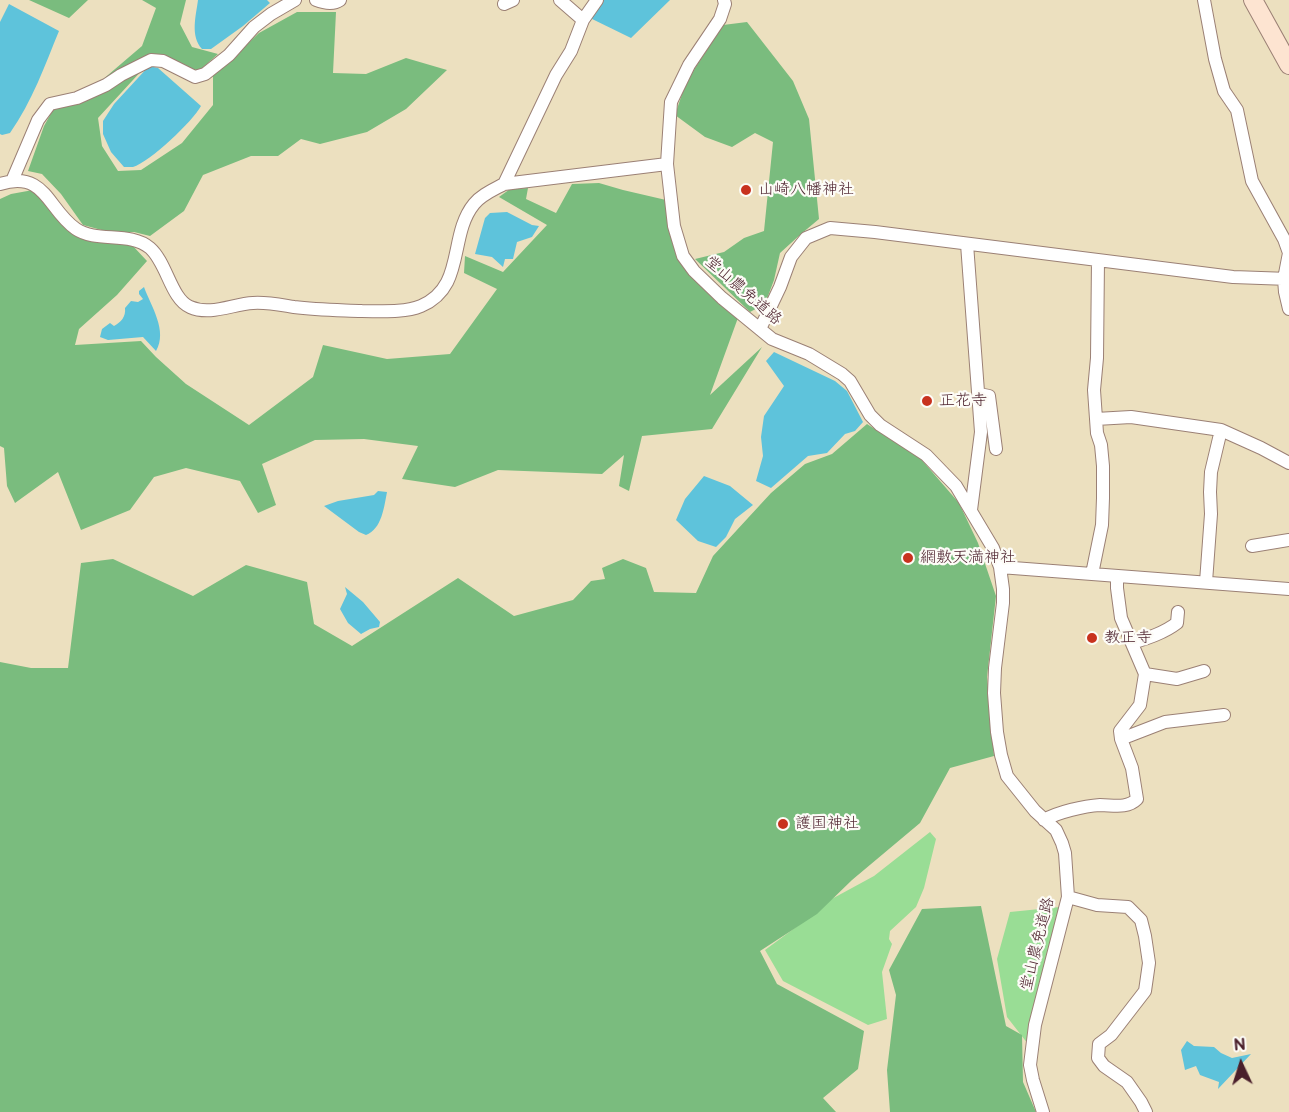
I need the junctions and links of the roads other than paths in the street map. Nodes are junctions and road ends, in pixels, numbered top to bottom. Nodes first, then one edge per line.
1 (295, 0) edge
2 (316, 0) edge
3 (340, 0) edge
4 (560, 0) edge
5 (597, 0) edge
6 (724, 0) edge
7 (1204, 0) edge
8 (1253, 0) edge
9 (583, 20) junction
10 (1289, 65) edge
11 (667, 164) junction
12 (6, 182) edge
13 (504, 184) junction
14 (967, 244) junction
15 (1098, 260) junction
16 (1287, 279) edge
17 (1289, 309) edge
18 (760, 329) junction
19 (979, 394) junction
20 (1096, 419) junction
21 (1221, 430) junction
22 (996, 448) dead end
23 (1289, 463) edge
24 (971, 510) junction
25 (1289, 540) edge
26 (1252, 546) dead end
27 (1000, 567) junction
28 (1092, 574) junction
29 (1118, 576) junction
30 (1206, 582) junction
31 (1289, 589) edge
32 (1178, 612) dead end
33 (1132, 643) junction
34 (1204, 671) dead end
35 (1145, 674) junction
36 (1224, 715) dead end
37 (1121, 739) junction
38 (1044, 820) junction
39 (1068, 897) junction
40 (1043, 1112) edge
41 (1146, 1112) edge

1 - 12 street
2 - 3 street
4 - 9 street
5 - 9 street
6 - 11 street, 堂山農免道路
7 - 16 street
8 - 10 main road
9 - 13 street
11 - 13 street
11 - 18 street, 堂山農免道路
12 - 13 street
14 - 15 street
14 - 18 street
14 - 19 street
15 - 16 street
15 - 20 street
16 - 17 street
18 - 24 street, 堂山農免道路
19 - 22 street
19 - 24 street
20 - 21 street
20 - 28 street
21 - 23 street
21 - 30 street
24 - 27 street, 堂山農免道路
25 - 26 street
27 - 28 street
27 - 38 street, 堂山農免道路
28 - 29 street
29 - 30 street
29 - 33 street
30 - 31 street
32 - 33 street
33 - 35 street
34 - 35 street
35 - 37 street
36 - 37 street
37 - 38 street
38 - 39 street, 堂山農免道路
39 - 40 street, 堂山農免道路
39 - 41 street

